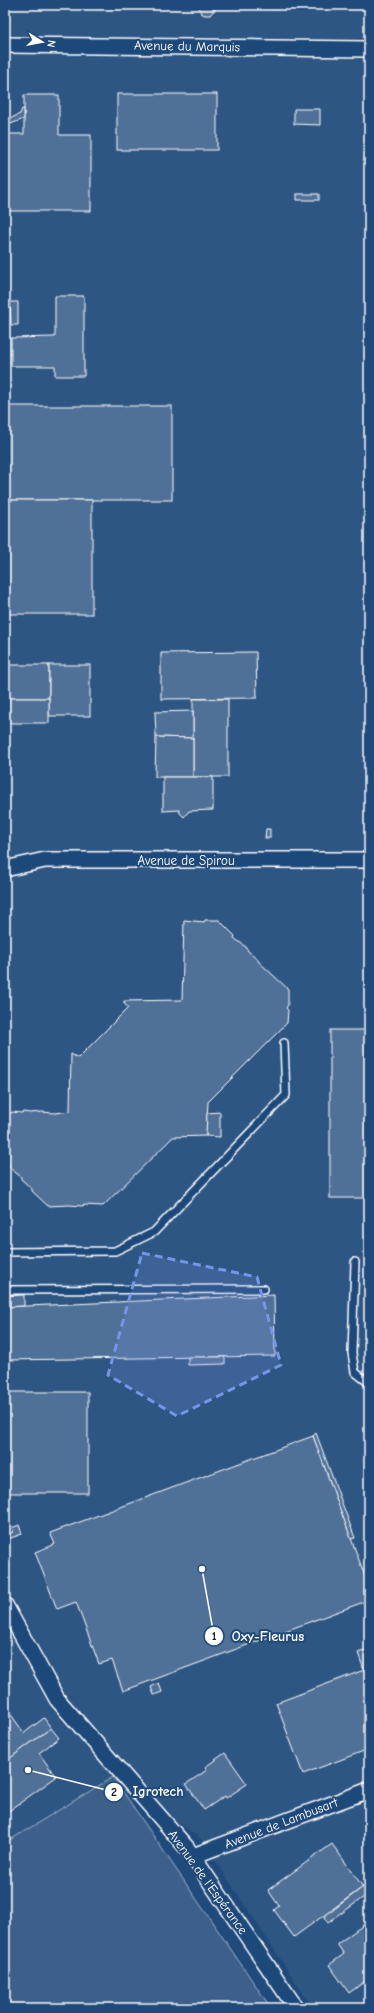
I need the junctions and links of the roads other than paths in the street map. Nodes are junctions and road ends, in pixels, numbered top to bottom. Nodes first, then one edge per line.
1 (5, 45) edge
2 (369, 49) edge
3 (369, 860) edge
4 (5, 869) edge
5 (284, 1043) dead end
6 (5, 1252) edge
7 (355, 1262) dead end
8 (264, 1288) dead end
9 (5, 1290) edge
10 (369, 1383) edge
11 (5, 1605) edge
12 (369, 1790) edge
13 (193, 1856) junction
14 (296, 2008) edge

1 - 2 street, Avenue du Marquis
3 - 4 street, Avenue de Spirou
5 - 6 lane
7 - 10 lane
8 - 9 lane
11 - 13 street, Avenue de l'Espérance
12 - 13 street, Avenue de Lambusart
13 - 14 street, Avenue de l'Espérance

